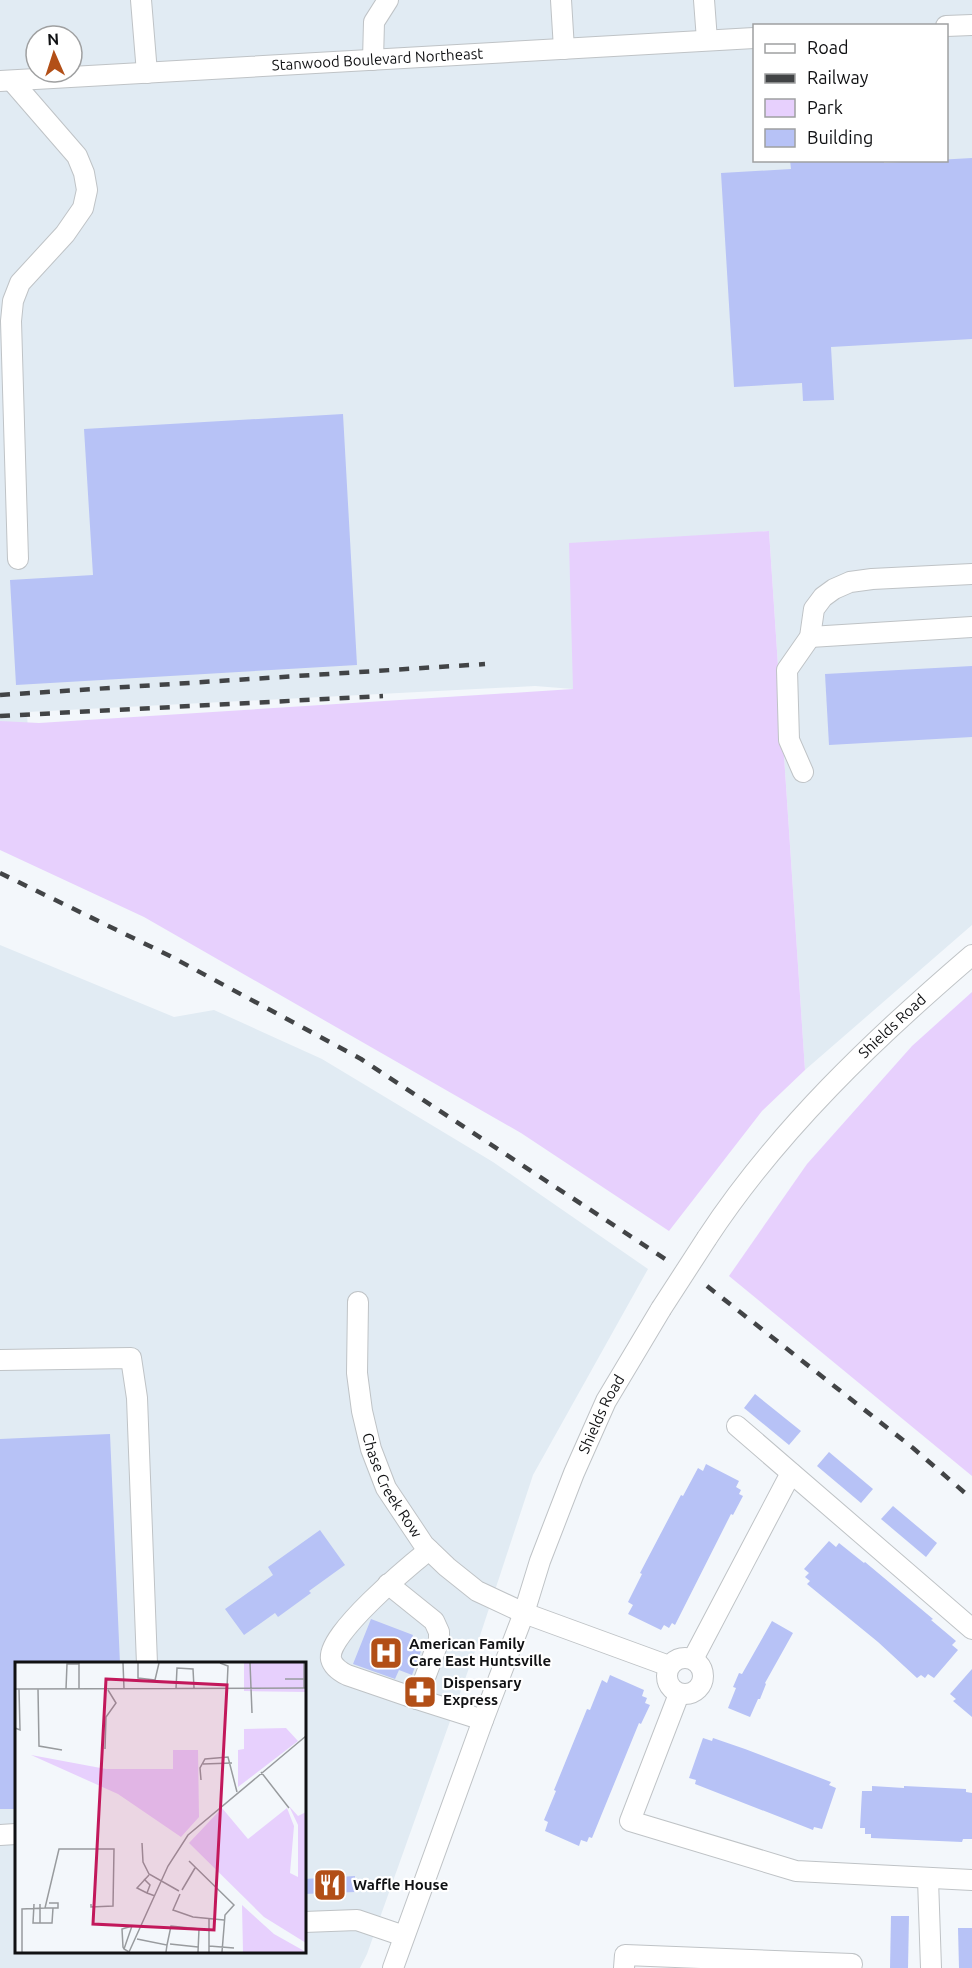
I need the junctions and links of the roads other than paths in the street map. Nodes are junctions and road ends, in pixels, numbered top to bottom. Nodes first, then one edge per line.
1 (141, 0) edge
2 (388, 0) edge
3 (561, 0) edge
4 (704, 0) edge
5 (972, 25) edge
6 (948, 26) edge
7 (753, 38) edge
8 (707, 40) junction
9 (564, 49) junction
10 (373, 60) junction
11 (147, 73) junction
12 (6, 81) edge
13 (18, 559) dead end
14 (972, 574) edge
15 (972, 627) edge
16 (810, 637) junction
17 (804, 772) dead end
18 (972, 955) edge
19 (358, 1302) dead end
20 (0, 1360) edge
21 (736, 1426) dead end
22 (791, 1473) junction
23 (429, 1550) junction
24 (388, 1584) junction
25 (524, 1613) junction
26 (972, 1629) edge
27 (693, 1659) junction
28 (147, 1662) edge
29 (669, 1666) junction
30 (679, 1694) junction
31 (417, 1699) junction
32 (483, 1720) junction
33 (15, 1834) edge
34 (0, 1835) edge
35 (928, 1879) junction
36 (972, 1880) edge
37 (306, 1922) edge
38 (404, 1936) junction
39 (393, 1968) edge
40 (624, 1968) edge
41 (852, 1968) edge
42 (931, 1968) edge

1 - 11 street
2 - 10 street
3 - 9 street
4 - 8 street
5 - 6 street
7 - 8 street, Stanwood Boulevard Northeast
8 - 9 street, Stanwood Boulevard Northeast
9 - 10 street, Stanwood Boulevard Northeast
10 - 11 street, Stanwood Boulevard Northeast
11 - 12 street, Stanwood Boulevard Northeast
12 - 13 street
14 - 16 street
15 - 16 street
16 - 17 street
18 - 25 street, Shields Road, bridge
19 - 23 street, Chase Creek Row
20 - 28 street
21 - 22 street
22 - 26 street
22 - 27 street
23 - 24 street
23 - 25 street, Chase Creek Row
24 - 31 street
24 - 31 street
25 - 29 street, Chase Creek Row
25 - 32 street, Shields Road
27 - 29 street
27 - 30 street
29 - 30 street
30 - 35 street
31 - 32 street
32 - 38 street, Shields Road
33 - 34 street
35 - 36 street
35 - 42 street
37 - 38 street
38 - 39 street, Shields Road
40 - 41 street

